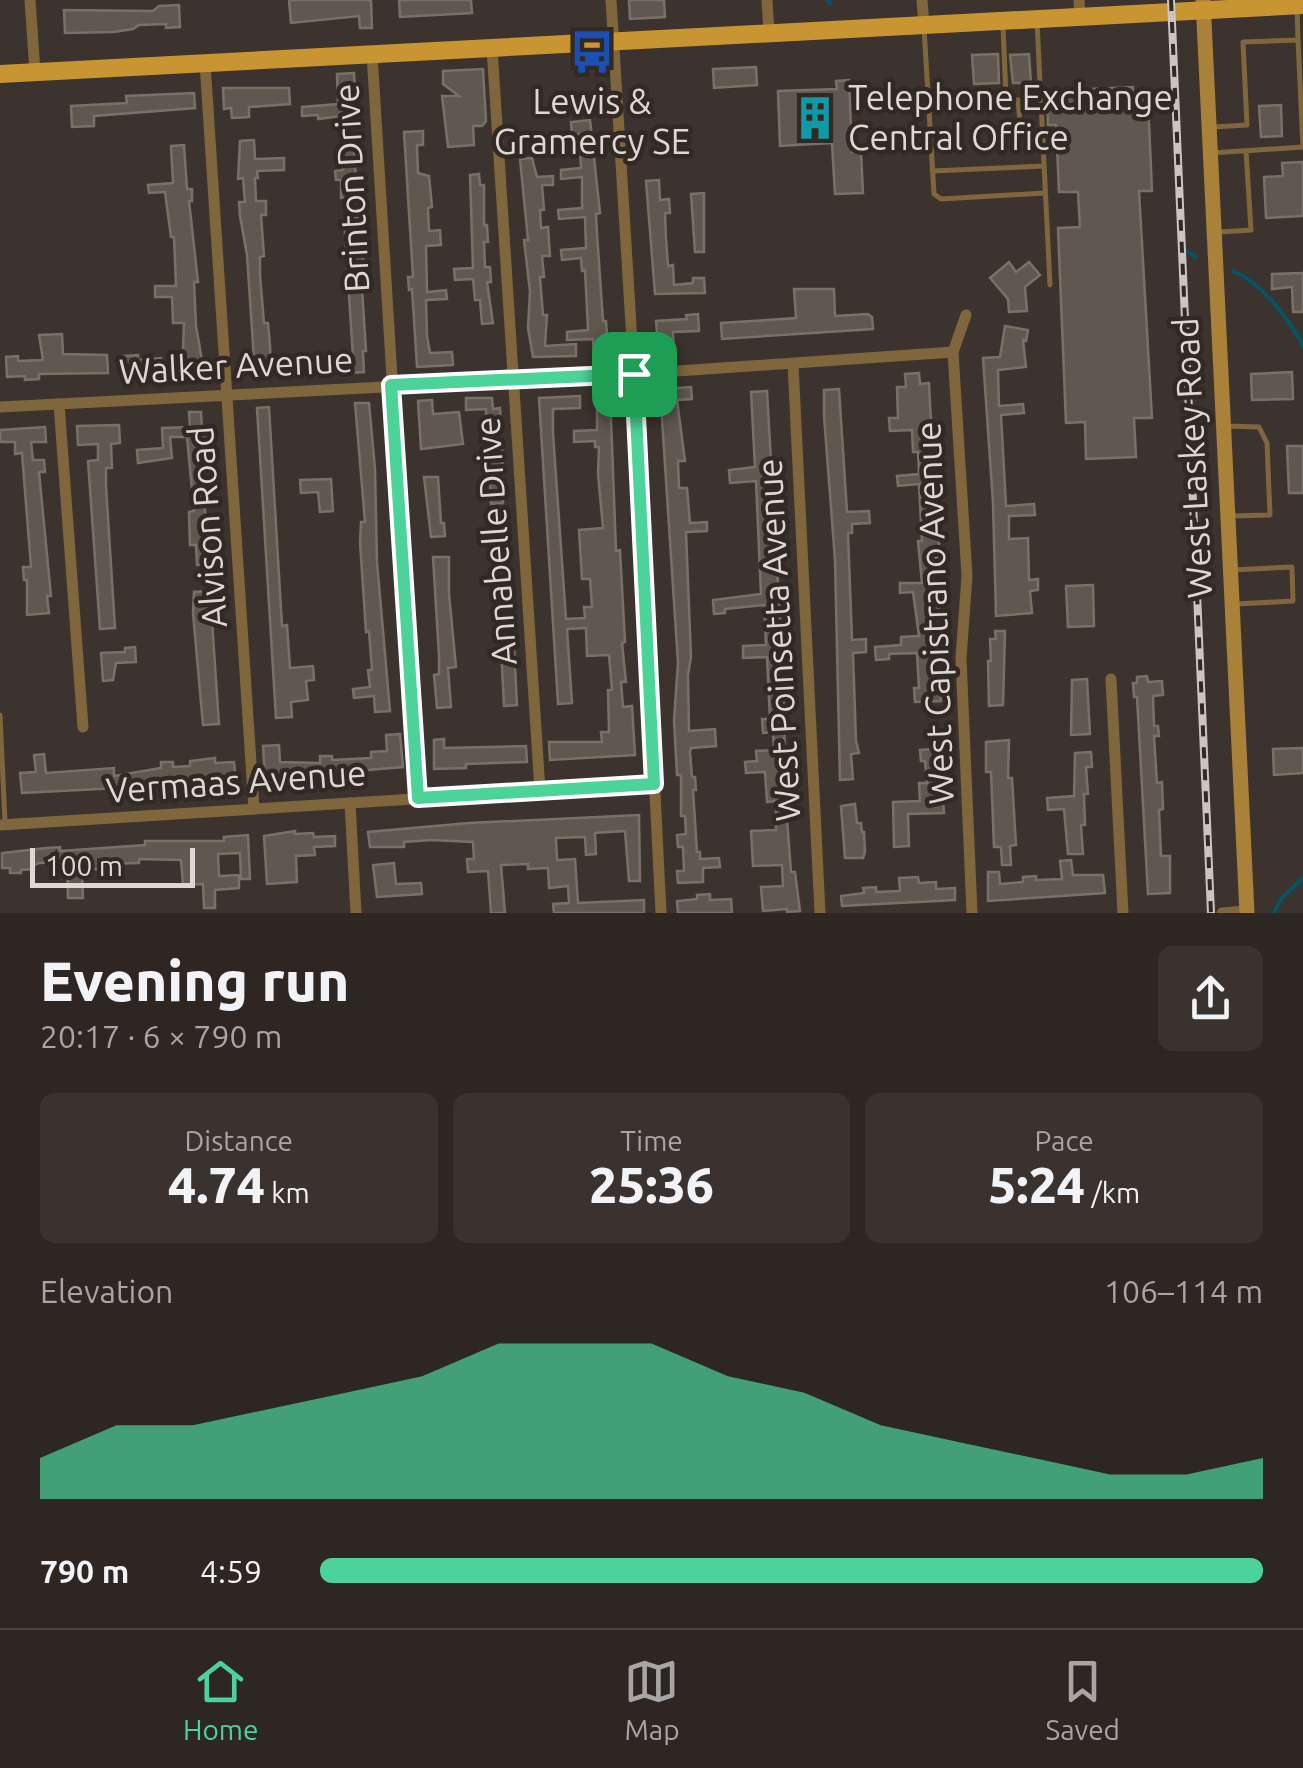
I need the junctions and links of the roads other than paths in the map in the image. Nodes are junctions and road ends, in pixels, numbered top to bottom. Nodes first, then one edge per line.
1 (30, 0) edge
2 (611, 0) edge
3 (766, 0) edge
4 (922, 0) edge
5 (1248, 4) edge
6 (1299, 4) edge
7 (1203, 6) edge
8 (1147, 7) edge
9 (1079, 9) edge
10 (1036, 20) junction
11 (1003, 21) junction
12 (924, 25) junction
13 (768, 33) junction
14 (1298, 40) junction
15 (613, 41) junction
16 (492, 48) junction
17 (372, 54) junction
18 (206, 63) junction
19 (34, 72) junction
20 (0, 74) edge
21 (1006, 98) junction
22 (981, 100) dead end
23 (1208, 128) junction
24 (1021, 133) dead end
25 (1303, 147) edge
26 (1246, 150) junction
27 (1209, 153) junction
28 (1044, 166) junction
29 (932, 171) junction
30 (1045, 193) junction
31 (1212, 232) junction
32 (1050, 284) dead end
33 (966, 314) dead end
34 (954, 352) junction
35 (792, 364) junction
36 (634, 374) junction
37 (514, 378) junction
38 (391, 385) junction
39 (227, 394) junction
40 (59, 404) junction
41 (0, 407) edge
42 (1222, 426) junction
43 (1226, 517) junction
44 (1229, 570) junction
45 (1231, 604) junction
46 (1111, 678) dead end
47 (0, 715) edge
48 (82, 727) dead end
49 (654, 784) junction
50 (540, 791) junction
51 (418, 798) junction
52 (350, 803) junction
53 (254, 809) junction
54 (3, 824) edge
55 (1247, 912) edge
56 (356, 913) edge
57 (662, 913) edge
58 (820, 913) edge
59 (972, 913) edge
60 (1123, 913) edge
61 (1222, 913) edge

1 - 19 street
2 - 15 street
3 - 13 street
4 - 12 street
5 - 6 main road
5 - 7 main road
6 - 14 lane
7 - 8 main road
7 - 23 main road, West Laskey Road
8 - 9 main road
9 - 10 main road
10 - 11 main road
10 - 28 lane
11 - 12 main road
11 - 21 lane
12 - 13 main road
12 - 29 lane
13 - 15 main road
14 - 23 lane
14 - 25 lane
15 - 16 main road
15 - 36 street
16 - 17 main road
16 - 37 street, Annabelle Drive
17 - 18 main road
17 - 38 street, Brinton Drive
18 - 19 main road
18 - 39 street, Alvison Road
19 - 20 main road
21 - 22 lane
21 - 24 lane
23 - 27 main road, West Laskey Road
25 - 26 lane
26 - 27 lane
26 - 31 lane
27 - 31 main road, West Laskey Road
28 - 29 lane
28 - 30 lane
29 - 30 lane
30 - 32 lane
31 - 42 main road, West Laskey Road
33 - 34 street, West Capistrano Avenue
34 - 35 street, Walker Avenue
34 - 59 street, West Capistrano Avenue
35 - 36 street, Walker Avenue
35 - 58 street, West Poinsetta Avenue
36 - 37 street, Walker Avenue
36 - 49 street
37 - 38 street, Walker Avenue
37 - 50 street, Annabelle Drive
38 - 39 street, Walker Avenue
38 - 51 street, Brinton Drive
39 - 40 street, Walker Avenue
39 - 53 street, Alvison Road
40 - 41 street, Walker Avenue
40 - 48 street
42 - 43 main road, West Laskey Road
42 - 43 lane
43 - 44 main road, West Laskey Road
44 - 45 main road, West Laskey Road
44 - 45 lane
45 - 55 main road, West Laskey Road
46 - 60 street
47 - 54 lane
49 - 50 street, Vermaas Avenue
49 - 57 street
50 - 51 street, Vermaas Avenue
51 - 52 street, Vermaas Avenue
52 - 53 street, Vermaas Avenue
52 - 56 street
53 - 54 street, Vermaas Avenue
55 - 61 street

